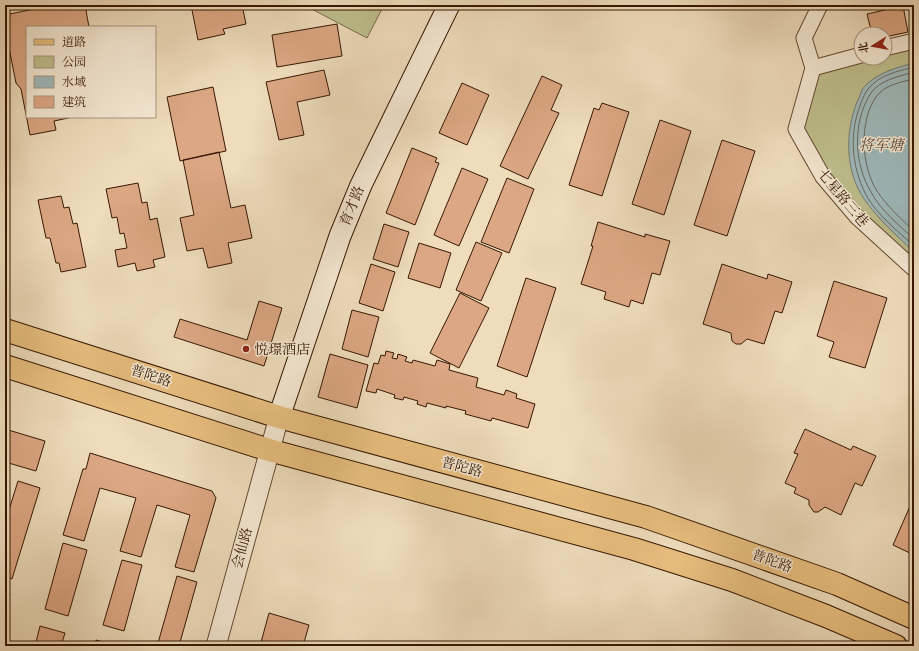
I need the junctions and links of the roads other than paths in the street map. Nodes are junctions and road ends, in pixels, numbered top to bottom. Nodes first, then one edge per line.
1 (449, 5) edge
2 (820, 5) edge
3 (914, 41) edge
4 (893, 46) edge
5 (853, 57) edge
6 (813, 68) junction
7 (914, 269) edge
8 (5, 330) edge
9 (5, 366) edge
10 (279, 417) junction
11 (269, 450) junction
12 (914, 618) edge
13 (216, 646) edge
14 (896, 646) edge

1 - 10 main road, 育才路
2 - 6 street
3 - 4 street
5 - 6 street
6 - 7 street, 七星路三巷
8 - 10 main road, 普陀路
9 - 11 main road
10 - 11 street, 会仙路
10 - 12 main road, 普陀路
11 - 13 street, 会仙路
11 - 14 main road

